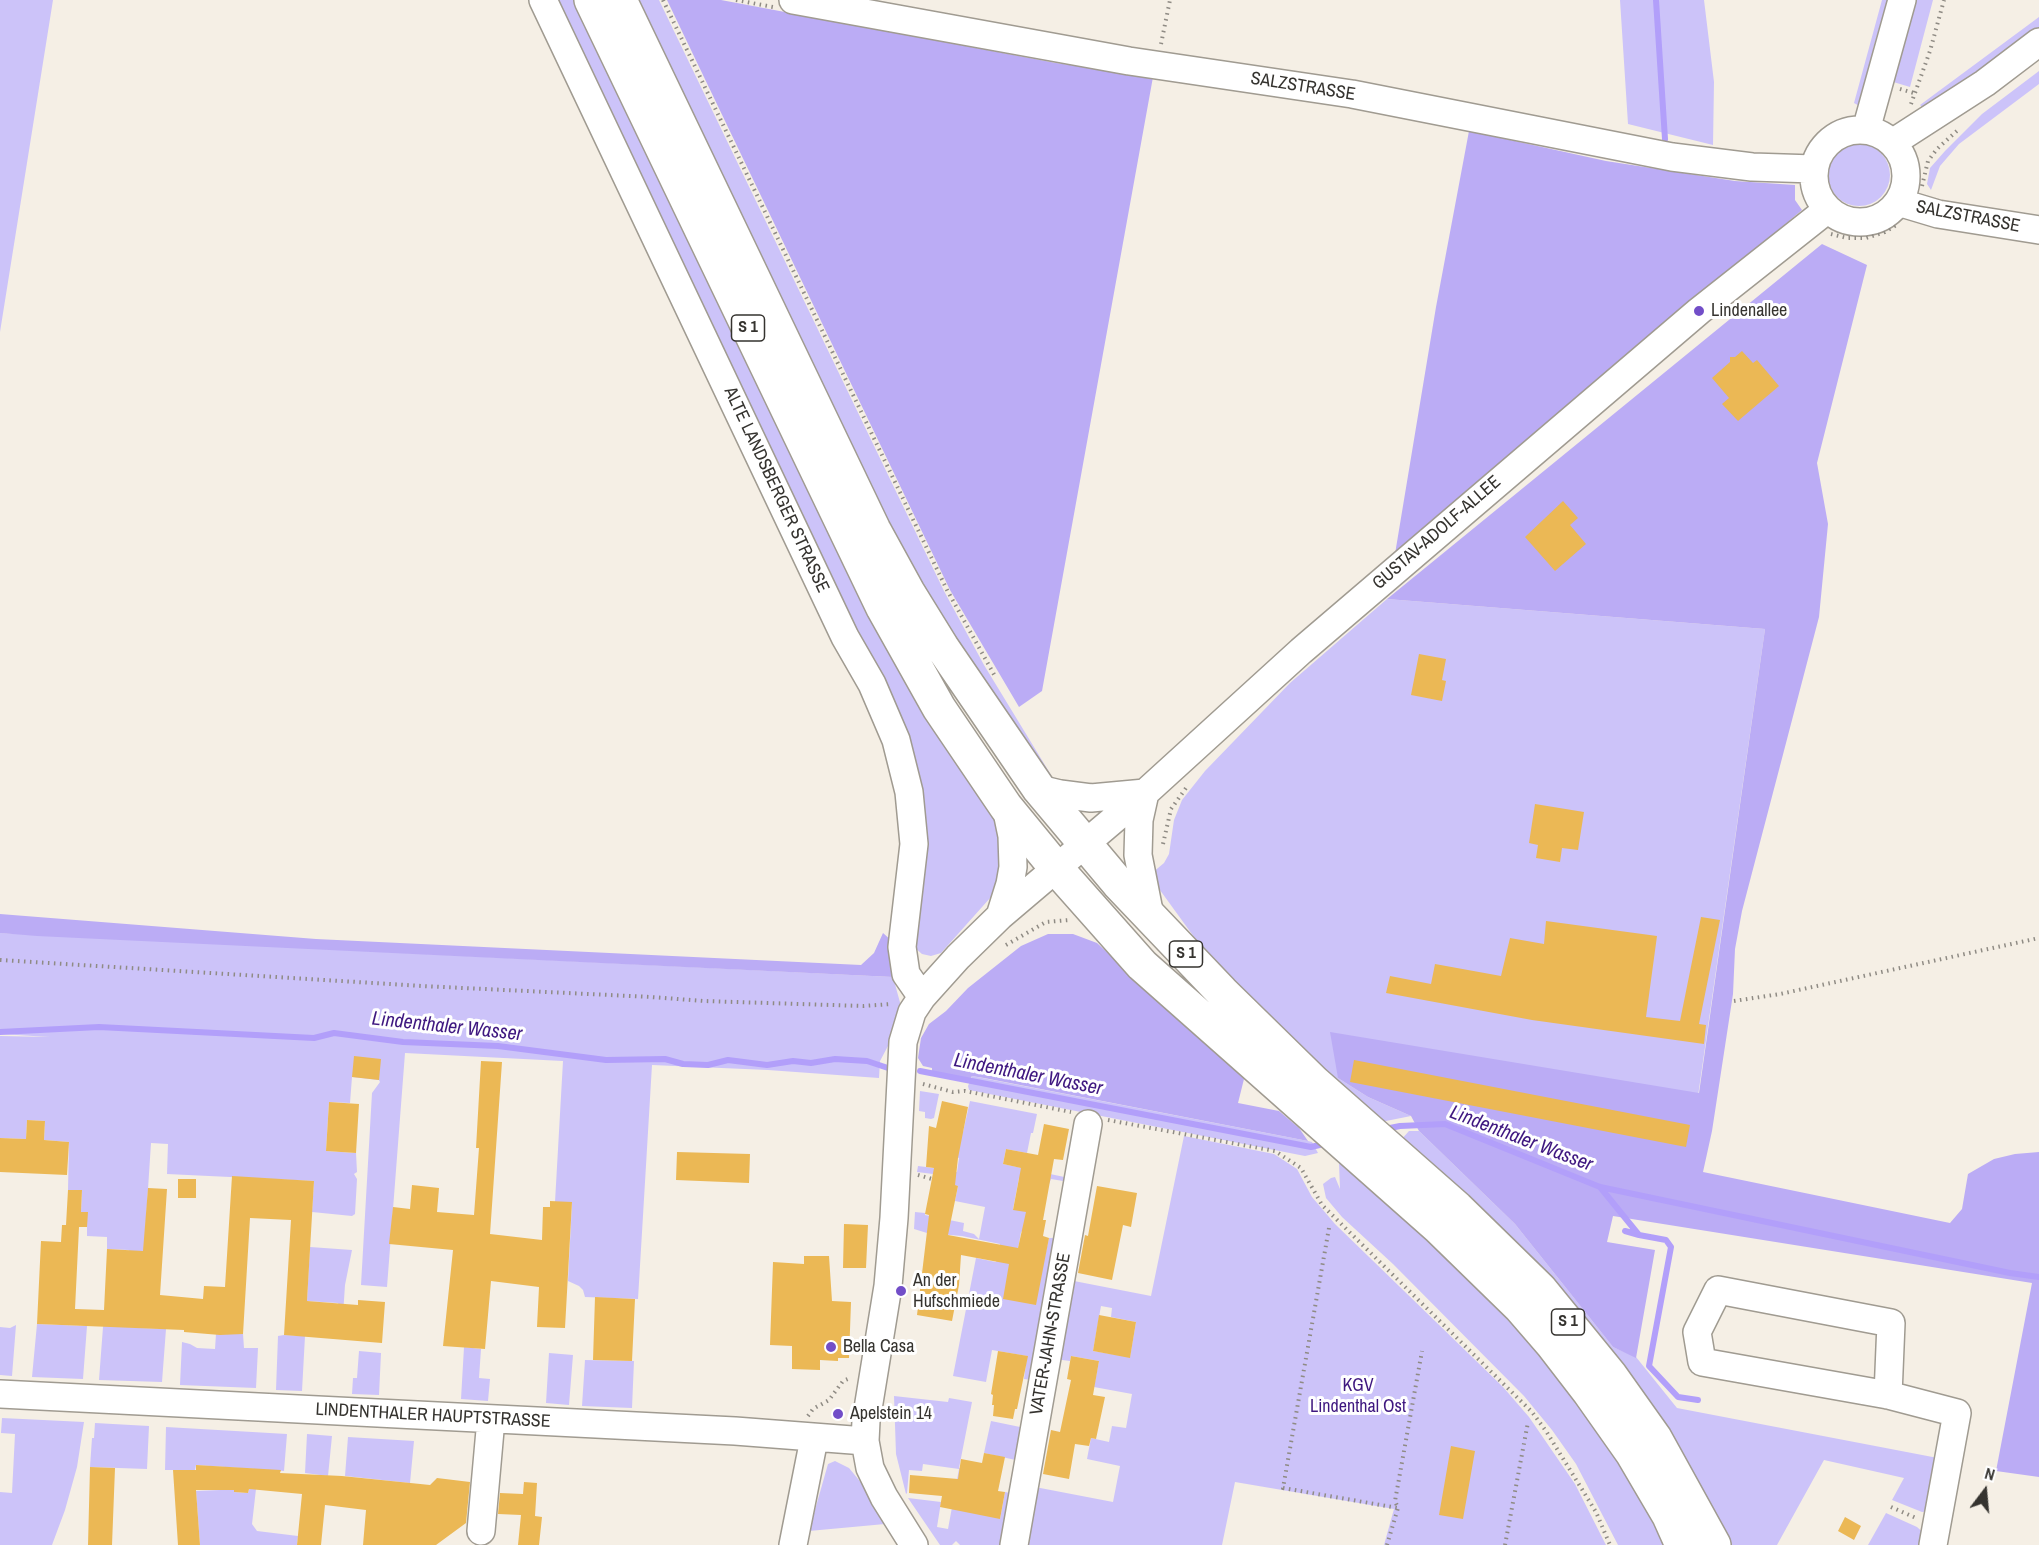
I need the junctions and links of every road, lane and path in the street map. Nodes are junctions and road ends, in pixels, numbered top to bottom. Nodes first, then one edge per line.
1 (543, 0) edge
2 (591, 0) edge
3 (620, 0) edge
4 (663, 0) edge
5 (793, 0) edge
6 (1170, 0) edge
7 (1902, 0) edge
8 (1944, 0) edge
9 (2039, 42) edge
10 (1156, 65) junction
11 (1985, 83) junction
12 (1914, 93) dead end
13 (1866, 130) junction
14 (1892, 142) junction
15 (1937, 149) dead end
16 (1906, 168) junction
17 (1814, 169) junction
18 (1906, 205) junction
19 (1828, 221) junction
20 (2039, 230) edge
21 (999, 681) dead end
22 (1039, 789) junction
23 (1145, 793) junction
24 (1006, 807) junction
25 (1084, 844) junction
26 (1056, 868) junction
27 (1000, 916) junction
28 (1150, 916) junction
29 (1046, 922) dead end
30 (2039, 938) edge
31 (999, 950) dead end
32 (0, 960) edge
33 (922, 997) junction
34 (1734, 1001) dead end
35 (900, 1072) junction
36 (1081, 1118) joint
37 (1122, 1122) dead end
38 (1355, 1136) junction
39 (912, 1174) dead end
40 (932, 1179) dead end
41 (1329, 1228) dead end
42 (1422, 1351) dead end
43 (874, 1367) junction
44 (0, 1394) edge
45 (1888, 1395) junction
46 (490, 1419) junction
47 (1528, 1422) dead end
48 (804, 1438) junction
49 (865, 1441) junction
50 (1398, 1508) junction
51 (481, 1532) dead end
52 (793, 1545) edge
53 (914, 1545) edge
54 (1014, 1545) edge
55 (1387, 1545) edge
56 (1505, 1545) edge
57 (1610, 1545) edge
58 (1682, 1545) edge
59 (1714, 1545) edge
60 (1933, 1545) edge

1 - 33 street, ALTE LANDSBERGER STRASSE
2 - 24 main road, S 1
3 - 22 main road, S 1
4 - 21 path
5 - 10 street, SALZSTRASSE
6 - 10 path
7 - 13 street
8 - 12 path
9 - 11 street
10 - 17 street, SALZSTRASSE
11 - 14 street
11 - 16 street
13 - 14 street
13 - 17 street
14 - 16 street
15 - 18 path
16 - 18 street
17 - 19 street
18 - 19 street
18 - 19 path
18 - 20 street, SALZSTRASSE
19 - 23 street, GUSTAV-ADOLF-ALLEE
22 - 23 street
22 - 25 main road, S 1
23 - 25 street, GUSTAV-ADOLF-ALLEE
23 - 28 street
24 - 26 main road, S 1
24 - 27 street
25 - 26 street, GUSTAV-ADOLF-ALLEE
25 - 28 main road, S 1
26 - 27 street
26 - 38 main road, S 1
27 - 33 street
28 - 38 main road, S 1
29 - 31 path
30 - 34 path
32 - 33 path
33 - 35 street
35 - 36 path
35 - 43 street
36 - 54 street, VATER-JAHN-STRASSE
37 - 57 path
38 - 58 main road, S 1
38 - 59 main road, S 1
39 - 40 path
41 - 50 path
42 - 50 path
43 - 48 path
43 - 49 street
44 - 46 street, LINDENTHALER HAUPTSTRASSE
45 - 45 street
45 - 60 street
46 - 48 street, LINDENTHALER HAUPTSTRASSE
46 - 51 street
47 - 56 path
48 - 49 street, LINDENTHALER HAUPTSTRASSE
48 - 52 street
49 - 53 street
50 - 55 path

